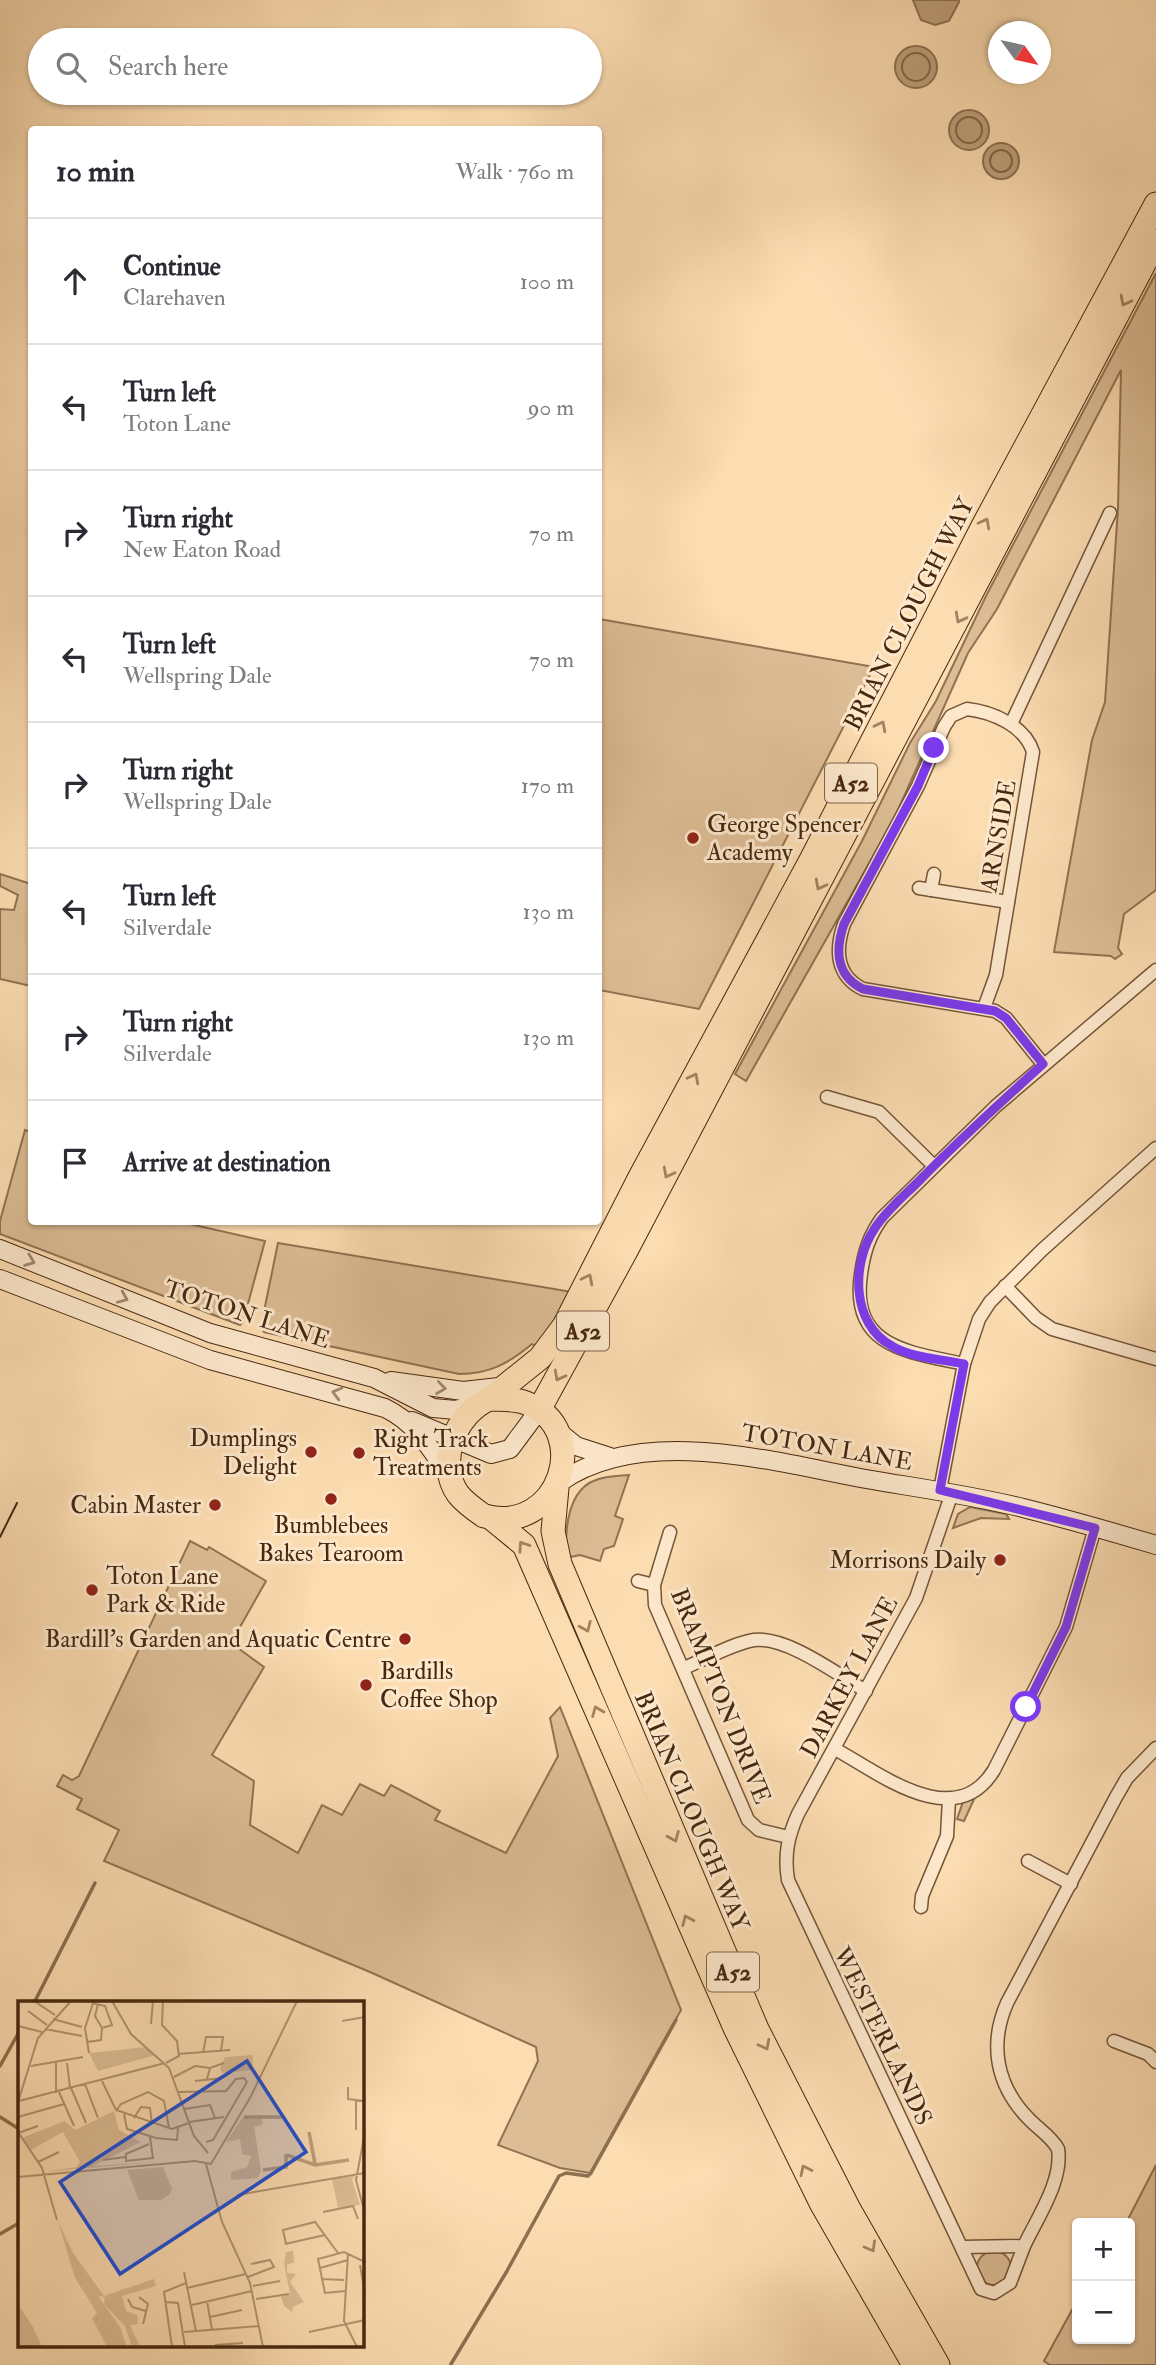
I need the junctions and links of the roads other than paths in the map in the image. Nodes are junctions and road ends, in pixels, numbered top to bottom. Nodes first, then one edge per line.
1 (1156, 204) edge
2 (1156, 241) edge
3 (1110, 513) dead end
4 (1093, 551) junction
5 (1107, 557) dead end
6 (1011, 724) junction
7 (934, 874) dead end
8 (1008, 902) junction
9 (1156, 970) edge
10 (984, 1008) junction
11 (1043, 1064) junction
12 (827, 1097) dead end
13 (1153, 1155) edge
14 (934, 1166) junction
15 (0, 1250) edge
16 (0, 1279) edge
17 (1006, 1286) junction
18 (1156, 1359) edge
19 (964, 1364) junction
20 (374, 1378) junction
21 (512, 1382) junction
22 (484, 1401) junction
23 (539, 1410) junction
24 (402, 1416) junction
25 (555, 1429) junction
26 (452, 1440) junction
27 (610, 1457) junction
28 (450, 1477) junction
29 (558, 1485) junction
30 (946, 1492) junction
31 (490, 1517) junction
32 (1095, 1528) junction
33 (670, 1532) dead end
34 (1156, 1545) edge
35 (638, 1581) dead end
36 (654, 1585) junction
37 (684, 1668) junction
38 (866, 1691) junction
39 (1156, 1748) edge
40 (835, 1749) junction
41 (949, 1799) junction
42 (788, 1837) junction
43 (1028, 1861) dead end
44 (1071, 1884) junction
45 (921, 1907) dead end
46 (1114, 2041) dead end
47 (1156, 2043) edge
48 (1152, 2058) edge
49 (1024, 2246) junction
50 (964, 2247) junction
51 (914, 2365) edge
52 (938, 2365) edge

21 -> 1 highway, BRIAN CLOUGH WAY / A52
2 -> 23 highway, BRIAN CLOUGH WAY / A52
3 - 4 street
4 - 5 street
4 - 6 street
6 - 8 street, ARNSIDE
6 - 10 street
7 - 8 street
8 - 10 street, ARNSIDE
9 - 11 street
10 - 11 street
11 - 14 street
12 - 14 street
13 - 17 street, DARKEY LANE
14 - 19 street
15 -> 20 main road, TOTON LANE
24 -> 16 main road, TOTON LANE
17 - 18 street
17 - 19 street, DARKEY LANE
19 - 30 street, DARKEY LANE
20 -> 21 main road
20 - 22 main road, TOTON LANE
21 - 22 highway, BRIAN CLOUGH WAY / A52
22 - 23 highway
22 - 26 highway, BRIAN CLOUGH WAY
23 - 25 highway
23 - 26 main road
24 - 26 main road
24 - 28 main road, TOTON LANE
25 - 27 main road, TOTON LANE
25 - 29 highway, BRIAN CLOUGH WAY
26 - 28 highway
27 - 29 main road, TOTON LANE
27 - 30 main road, TOTON LANE
28 - 31 highway, BRIAN CLOUGH WAY
29 - 31 highway
29 -> 52 highway, BRIAN CLOUGH WAY / A52
30 - 32 main road, TOTON LANE
30 - 38 street, DARKEY LANE
51 -> 31 highway, BRIAN CLOUGH WAY / A52
32 - 34 main road, TOTON LANE
32 - 41 street
33 - 36 street, BRAMPTON DRIVE
35 - 36 street, BRAMPTON DRIVE
36 - 37 street, BRAMPTON DRIVE
37 - 38 street
37 - 42 street, BRAMPTON DRIVE
38 - 40 street, DARKEY LANE
39 - 44 street, WESTERLANDS
40 - 41 street
40 - 42 street, DARKEY LANE
41 - 45 street
42 - 50 street, WESTERLANDS
43 - 44 street
44 - 49 street, WESTERLANDS
46 - 48 street
47 - 48 street
49 - 50 street
49 - 50 street, WESTERLANDS

